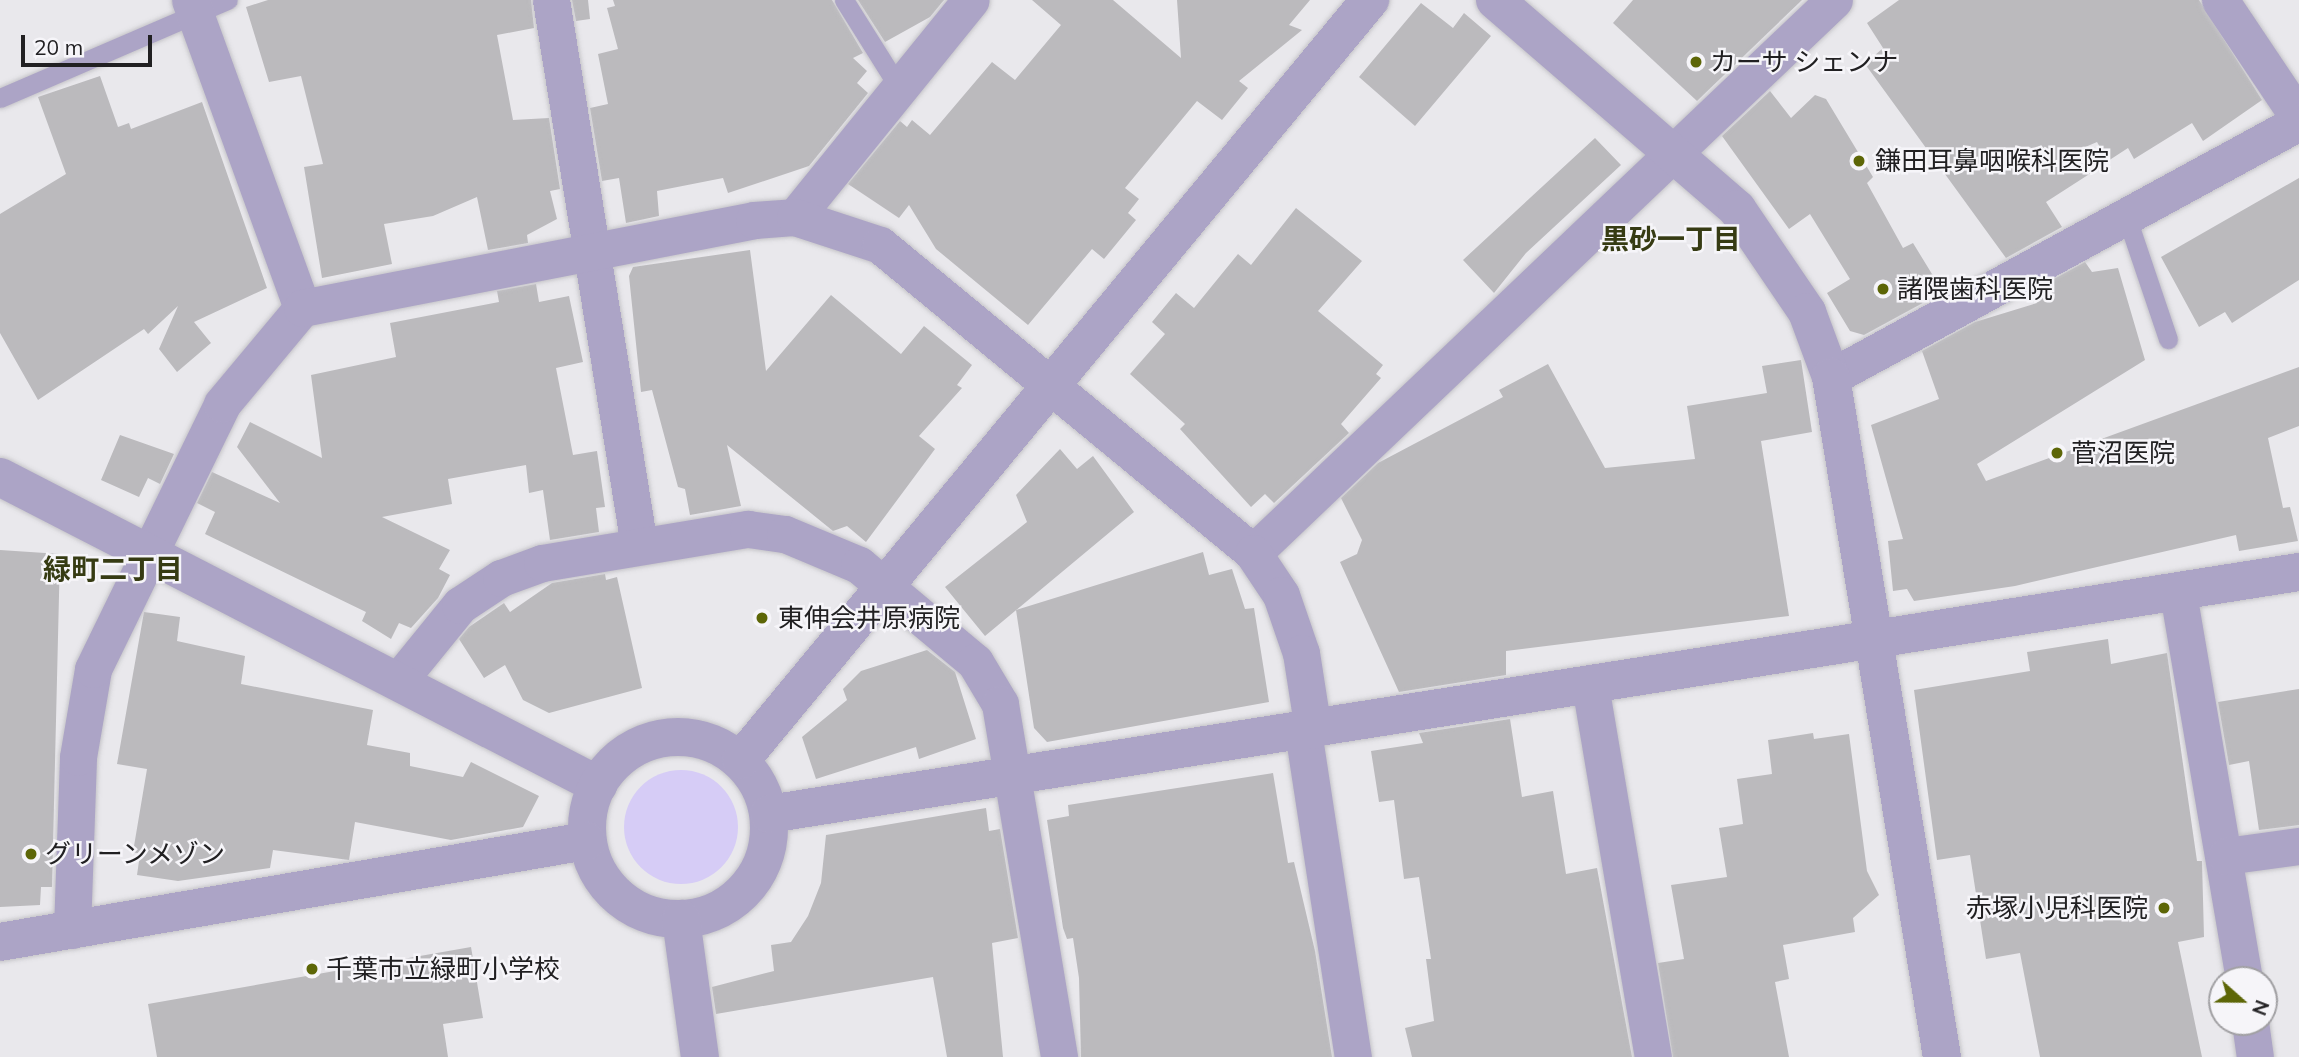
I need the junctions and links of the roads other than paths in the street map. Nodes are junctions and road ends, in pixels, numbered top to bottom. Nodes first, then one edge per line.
1 (228, 0) edge
2 (551, 0) edge
3 (844, 0) edge
4 (971, 0) edge
5 (1370, 0) edge
6 (1495, 0) edge
7 (1833, 0) edge
8 (2220, 0) edge
9 (192, 7) edge
10 (898, 86) junction
11 (0, 98) edge
12 (2299, 120) edge
13 (1670, 153) junction
14 (795, 217) junction
15 (2127, 218) junction
16 (592, 251) junction
17 (302, 308) junction
18 (2168, 339) dead end
19 (1831, 377) junction
20 (1050, 383) junction
21 (0, 477) edge
22 (639, 545) junction
23 (149, 553) junction
24 (1253, 553) junction
25 (2299, 572) edge
26 (885, 582) junction
27 (2178, 593) junction
28 (1873, 639) junction
29 (399, 680) junction
30 (1591, 685) junction
31 (1308, 730) junction
32 (741, 760) junction
33 (1016, 775) junction
34 (598, 785) junction
35 (769, 814) junction
36 (586, 841) junction
37 (2299, 846) edge
38 (2226, 856) junction
39 (681, 919) junction
40 (72, 930) junction
41 (0, 942) edge
42 (2242, 966) edge
43 (2252, 1036) edge
44 (700, 1057) edge
45 (1059, 1057) edge
46 (1353, 1057) edge
47 (1653, 1057) edge
48 (1942, 1057) edge
49 (2255, 1057) edge

1 - 9 lane
2 - 16 street
3 - 10 lane
4 - 10 street
5 - 20 street
6 - 13 street
7 - 13 street
8 - 12 street
9 - 11 lane
9 - 17 street
10 - 14 street
12 - 15 street
13 - 19 street
13 - 24 street
14 - 16 street
14 - 20 street
15 - 18 lane
15 - 19 street
16 - 17 street
16 - 22 street
17 - 23 street
19 - 28 street
20 - 24 street
20 - 26 street
21 - 23 street
22 - 26 street
22 - 29 street
23 - 29 street
23 - 40 street
24 - 31 street
25 - 27 street
26 - 32 street
26 - 33 street
27 - 28 street
27 - 38 street
28 - 30 street
28 - 48 street
29 - 34 street
30 - 31 street
30 - 47 street
31 - 33 street
31 - 46 street
32 - 34 street
32 - 35 street
33 - 35 street
33 - 45 street
34 - 36 street
35 - 39 street
36 - 39 street
36 - 40 street
37 - 38 street
38 - 42 street
39 - 44 street
40 - 41 street
43 - 49 street

